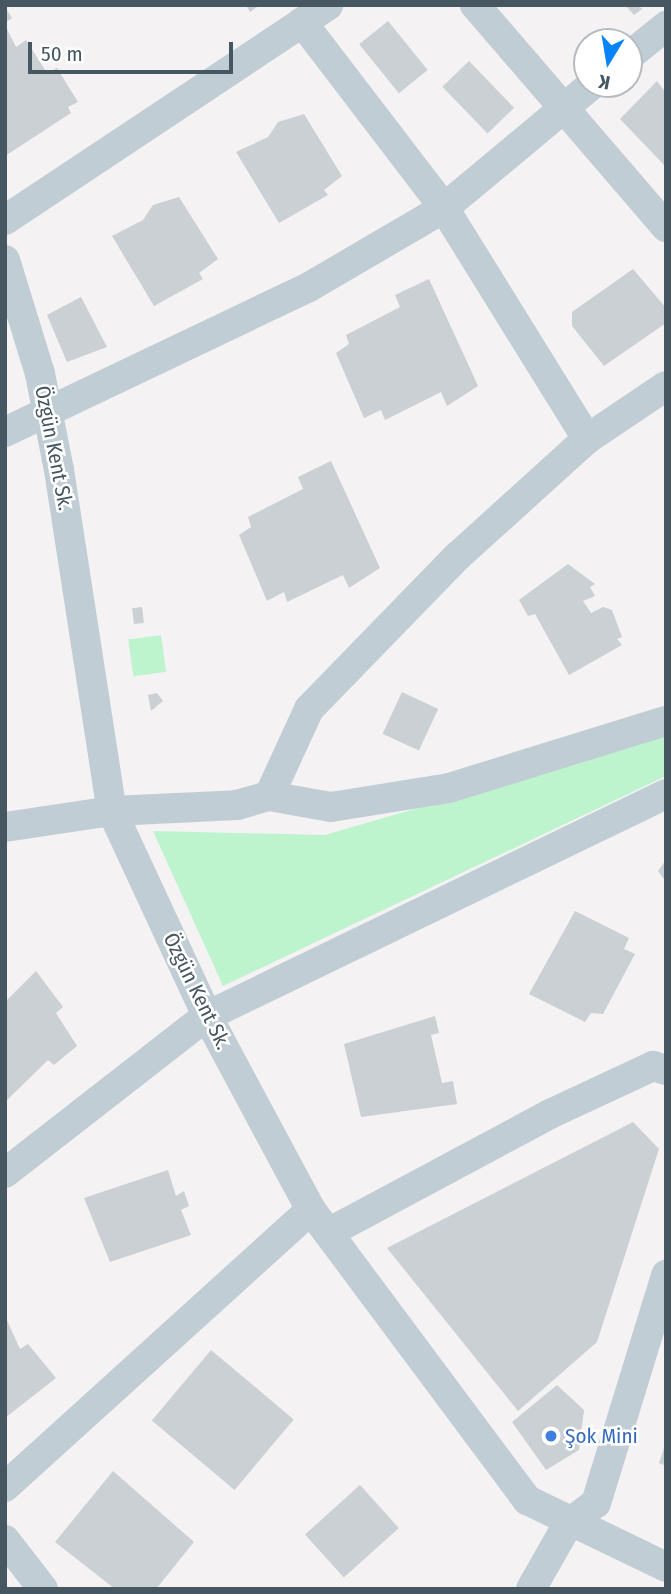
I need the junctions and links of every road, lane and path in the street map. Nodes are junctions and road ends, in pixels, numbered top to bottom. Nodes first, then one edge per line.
1 (328, 5) edge
2 (475, 5) edge
3 (302, 22) junction
4 (666, 26) edge
5 (643, 44) edge
6 (576, 98) edge
7 (567, 105) junction
8 (443, 208) junction
9 (5, 220) edge
10 (666, 227) edge
11 (5, 260) edge
12 (666, 386) edge
13 (48, 417) junction
14 (5, 432) edge
15 (587, 439) junction
16 (666, 721) edge
17 (666, 794) edge
18 (269, 796) junction
19 (111, 811) junction
20 (5, 827) edge
21 (208, 1016) junction
22 (666, 1070) edge
23 (5, 1173) edge
24 (320, 1222) junction
25 (666, 1275) edge
26 (5, 1487) edge
27 (568, 1524) junction
28 (5, 1540) edge
29 (666, 1567) edge
30 (43, 1589) edge
31 (531, 1589) edge

1 - 3 street
2 - 7 street
3 - 8 street
3 - 9 street
4 - 5 street
6 - 7 street
7 - 8 street
7 - 10 street
8 - 13 street
8 - 15 street
11 - 13 street, Özgün Kent Sk.
12 - 15 street
13 - 14 street
13 - 19 street, Özgün Kent Sk.
15 - 18 street
16 - 18 street
17 - 21 street
18 - 19 street
19 - 20 street
19 - 21 street, Özgün Kent Sk.
21 - 23 street
21 - 24 street, Özgün Kent Sk.
22 - 24 street
24 - 26 street
24 - 27 street, Özgün Kent Sk.
25 - 27 street
27 - 29 street, Özgün Kent Sk.
27 - 31 street
28 - 30 street

